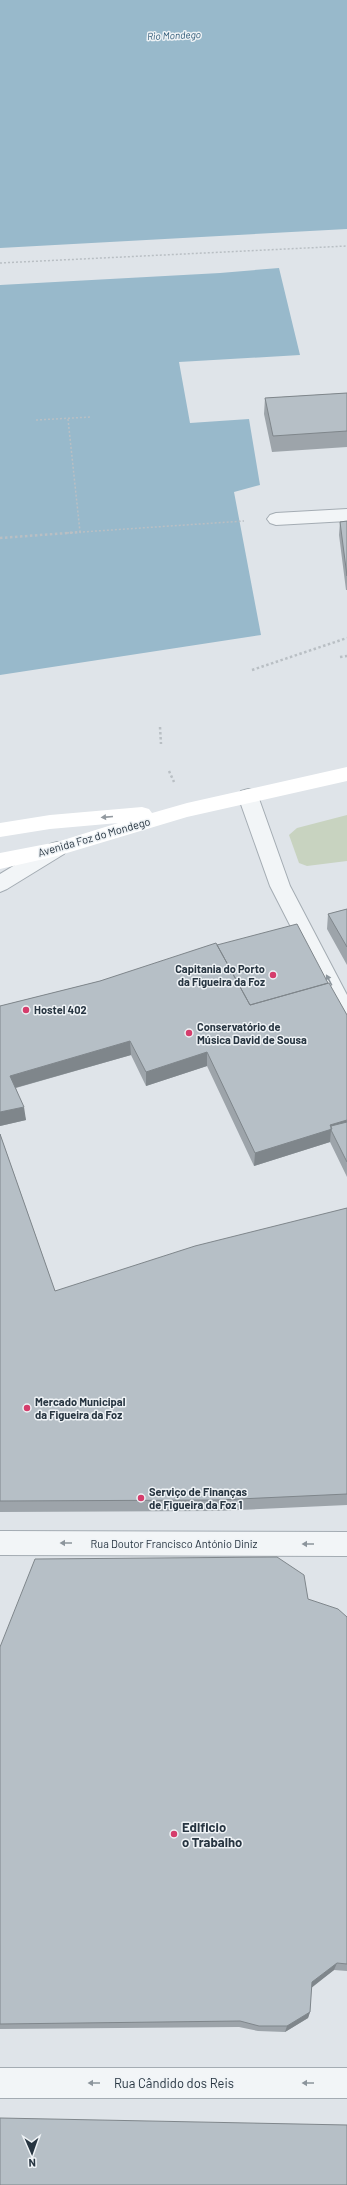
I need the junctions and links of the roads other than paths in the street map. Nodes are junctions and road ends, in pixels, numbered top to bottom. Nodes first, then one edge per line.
1 (347, 515) edge
2 (276, 519) road end
3 (347, 774) edge
4 (248, 796) junction
5 (187, 810) junction
6 (0, 830) edge
7 (57, 849) junction
8 (0, 861) edge
9 (0, 884) edge
10 (347, 1015) edge
11 (0, 1543) edge
12 (347, 1544) edge
13 (0, 2083) edge
14 (347, 2084) edge

1 - 2 street
3 - 4 main road, Avenida Foz do Mondego
4 - 5 main road, Avenida Foz do Mondego
10 -> 4 street
5 -> 6 main road, Avenida Foz do Mondego
5 - 7 main road, Avenida Foz do Mondego
7 - 8 main road, Avenida Foz do Mondego
7 - 9 street
12 -> 11 street, Rua Doutor Francisco António Diniz
14 -> 13 street, Rua Cândido dos Reis

